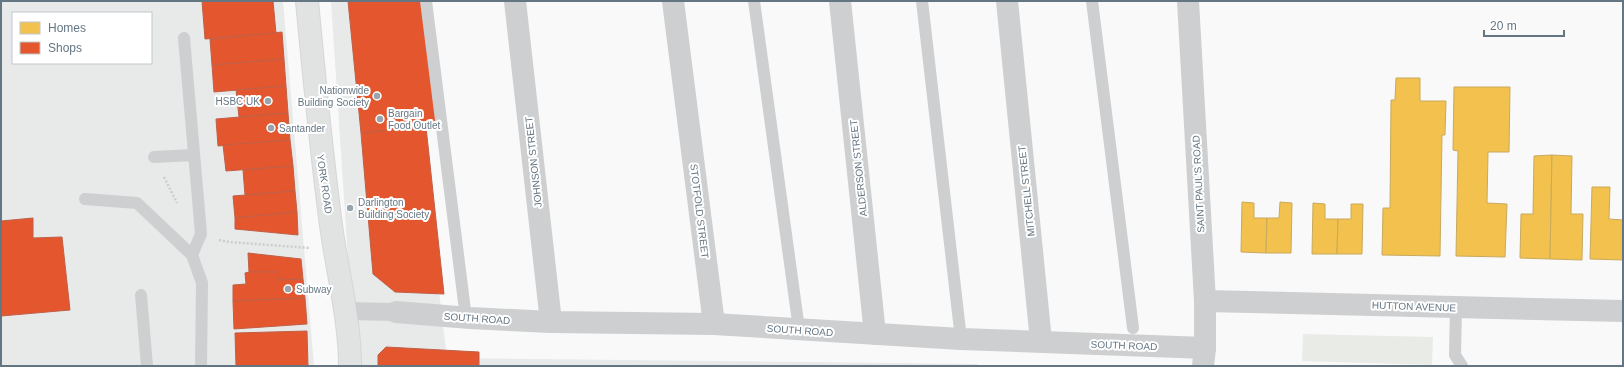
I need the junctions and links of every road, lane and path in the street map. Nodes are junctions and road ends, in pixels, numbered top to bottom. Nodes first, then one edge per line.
1 (307, 1) edge
2 (426, 1) edge
3 (515, 1) edge
4 (673, 1) edge
5 (754, 1) edge
6 (840, 1) edge
7 (922, 1) edge
8 (1007, 1) edge
9 (1092, 1) edge
10 (1188, 1) edge
11 (184, 38) dead end
12 (194, 155) junction
13 (154, 157) joint
14 (85, 199) dead end
15 (199, 212) junction
16 (201, 234) junction
17 (334, 248) junction
18 (192, 256) junction
19 (141, 295) dead end
20 (1205, 301) junction
21 (1456, 307) junction
22 (345, 311) junction
23 (1623, 311) edge
24 (396, 312) joint
25 (466, 318) junction
26 (551, 322) junction
27 (714, 324) junction
28 (1133, 328) dead end
29 (799, 330) junction
30 (875, 334) junction
31 (961, 339) junction
32 (1041, 341) junction
33 (1204, 357) edge
34 (147, 366) edge
35 (201, 366) edge
36 (350, 366) edge
37 (1462, 366) edge

1 - 17 main road, YORK ROAD
2 - 25 lane
3 - 26 street, JOHNSON STREET
4 - 27 street, STOTFOLD STREET
5 - 29 lane
6 - 30 street, ALDERSON STREET
7 - 31 lane
8 - 32 street, MITCHELL STREET
9 - 28 lane
10 - 20 street, SAINT PAUL'S ROAD
11 - 12 lane
12 - 13 lane
12 - 15 lane
13 - 15 path
14 - 18 lane
15 - 16 lane
16 - 17 path
16 - 18 lane
17 - 22 main road, YORK ROAD
18 - 35 lane
19 - 34 lane
20 - 21 street, HUTTON AVENUE
20 - 33 street, SAINT PAUL'S ROAD
21 - 23 street, HUTTON AVENUE
21 - 37 lane
22 - 24 street
22 - 36 main road, YORK ROAD
24 - 25 street, SOUTH ROAD
25 - 26 street, SOUTH ROAD
26 - 27 street, SOUTH ROAD
27 - 29 street, SOUTH ROAD
29 - 30 street, SOUTH ROAD
30 - 31 street, SOUTH ROAD
31 - 32 street, SOUTH ROAD
32 - 33 street, SOUTH ROAD

